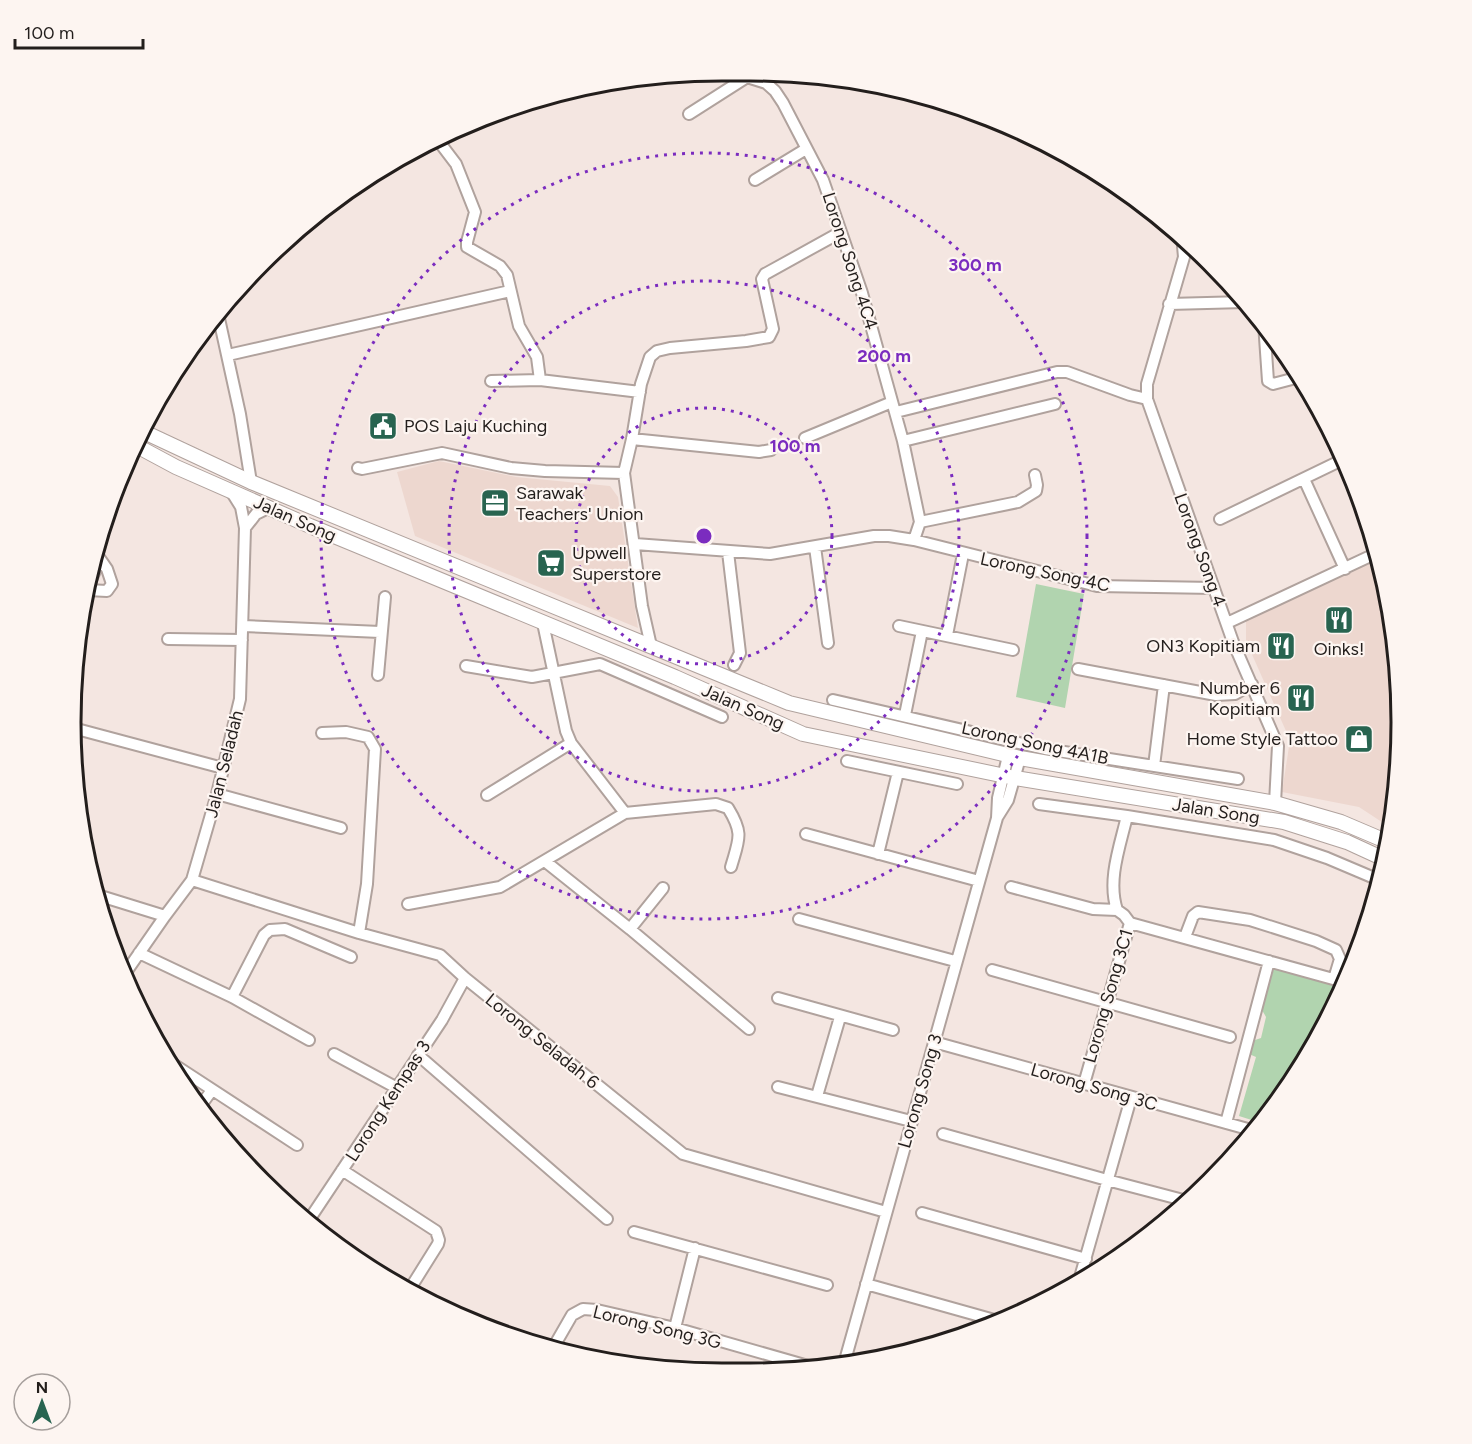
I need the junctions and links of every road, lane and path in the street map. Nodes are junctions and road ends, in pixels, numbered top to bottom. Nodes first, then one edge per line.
1 (739, 81) edge
2 (761, 81) edge
3 (689, 114) dead end
4 (442, 145) edge
5 (806, 149) junction
6 (755, 180) dead end
7 (841, 232) junction
8 (1183, 250) edge
9 (510, 291) junction
10 (1235, 302) edge
11 (1169, 304) junction
12 (220, 323) edge
13 (1265, 341) edge
14 (228, 355) junction
15 (1292, 379) dead end
16 (540, 380) junction
17 (492, 381) dead end
18 (640, 392) junction
19 (1147, 399) junction
20 (1055, 404) dead end
21 (894, 407) junction
22 (149, 434) edge
23 (805, 438) dead end
24 (632, 439) junction
25 (903, 441) junction
26 (142, 449) edge
27 (771, 450) dead end
28 (1336, 463) edge
29 (358, 468) dead end
30 (624, 473) junction
31 (1035, 475) dead end
32 (1305, 479) junction
33 (251, 482) junction
34 (231, 491) junction
35 (268, 508) junction
36 (1220, 519) dead end
37 (920, 522) junction
38 (245, 528) junction
39 (914, 540) junction
40 (635, 544) junction
41 (815, 547) junction
42 (728, 552) junction
43 (963, 554) junction
44 (1369, 557) edge
45 (102, 561) edge
46 (1345, 569) junction
47 (1214, 588) junction
48 (95, 590) edge
49 (385, 597) dead end
50 (535, 598) junction
51 (543, 623) junction
52 (1227, 623) junction
53 (243, 626) junction
54 (899, 626) dead end
55 (922, 631) junction
56 (380, 632) junction
57 (947, 635) junction
58 (168, 639) dead end
59 (242, 640) junction
60 (828, 643) dead end
61 (651, 646) junction
62 (1013, 650) dead end
63 (734, 665) dead end
64 (466, 666) dead end
65 (1078, 669) dead end
66 (553, 674) junction
67 (378, 675) dead end
68 (675, 677) junction
69 (1252, 684) junction
70 (1164, 686) junction
71 (833, 700) dead end
72 (905, 715) junction
73 (722, 717) dead end
74 (81, 730) edge
75 (322, 733) dead end
76 (571, 743) junction
77 (1014, 757) junction
78 (847, 761) dead end
79 (1154, 766) junction
80 (223, 768) junction
81 (898, 772) junction
82 (1009, 777) junction
83 (1238, 779) dead end
84 (957, 784) dead end
85 (217, 794) junction
86 (487, 795) dead end
87 (1275, 803) junction
88 (1039, 804) dead end
89 (625, 813) junction
90 (1127, 816) junction
91 (341, 828) dead end
92 (806, 834) dead end
93 (1380, 839) edge
94 (878, 854) junction
95 (1377, 856) edge
96 (546, 862) junction
97 (731, 867) dead end
98 (1372, 877) edge
99 (192, 880) junction
100 (979, 881) junction
101 (1011, 886) dead end
102 (663, 888) dead end
103 (106, 898) edge
104 (408, 904) dead end
105 (1117, 910) junction
106 (165, 916) junction
107 (799, 919) dead end
108 (1130, 923) junction
109 (630, 929) junction
110 (359, 933) junction
111 (1185, 937) junction
112 (138, 953) junction
113 (351, 957) dead end
114 (955, 961) junction
115 (1269, 961) junction
116 (130, 966) edge
117 (992, 970) dead end
118 (1339, 973) edge
119 (465, 978) junction
120 (1337, 979) edge
121 (232, 997) junction
122 (778, 998) dead end
123 (1107, 1004) junction
124 (840, 1017) junction
125 (749, 1029) dead end
126 (893, 1030) dead end
127 (1230, 1038) dead end
128 (309, 1040) dead end
129 (934, 1042) junction
130 (334, 1054) dead end
131 (418, 1055) junction
132 (185, 1072) edge
133 (1084, 1084) junction
134 (778, 1087) dead end
135 (397, 1088) junction
136 (213, 1090) junction
137 (817, 1096) junction
138 (1131, 1098) junction
139 (205, 1100) edge
140 (911, 1121) junction
141 (1226, 1123) junction
142 (1246, 1128) edge
143 (943, 1134) dead end
144 (297, 1145) dead end
145 (342, 1170) junction
146 (1107, 1180) junction
147 (1178, 1199) edge
148 (886, 1212) junction
149 (922, 1213) dead end
150 (312, 1215) edge
151 (608, 1219) dead end
152 (634, 1232) dead end
153 (695, 1248) junction
154 (1086, 1258) junction
155 (1083, 1269) edge
156 (413, 1284) edge
157 (866, 1284) junction
158 (827, 1285) dead end
159 (984, 1318) edge
160 (675, 1328) junction
161 (557, 1341) edge
162 (846, 1356) edge
163 (794, 1362) edge

1 - 3 street, Lorong Song 4C4
2 - 5 street, Lorong Song 4C4
4 - 9 street
5 - 6 street
5 - 7 street, Lorong Song 4C4
7 - 18 street
7 - 21 street, Lorong Song 4C4
8 - 11 street
9 - 14 street
9 - 16 street
10 - 11 street
11 - 19 street
12 - 14 street
13 - 15 street
14 - 33 street
16 - 17 street
16 - 18 street
18 - 24 street
19 - 21 street
19 - 47 street, Lorong Song 4
20 - 25 street
21 - 23 street
21 - 25 street, Lorong Song 4C4
22 - 33 main road, Jalan Song
24 - 27 street
24 - 30 street
25 - 37 street, Lorong Song 4C4
26 - 34 main road, Jalan Song
28 - 32 street
29 - 30 street
30 - 40 street
31 - 37 street
32 - 36 street
32 - 46 street
33 - 50 main road, Jalan Song
34 - 35 main road, Jalan Song
34 - 38 street, Jalan Seladah
35 - 38 street
35 - 51 main road, Jalan Song
37 - 39 street
38 - 53 street, Jalan Seladah
39 - 41 street, Lorong Song 4C
39 - 43 street, Lorong Song 4C
40 - 42 street, Lorong Song 4C
40 - 61 street
41 - 42 street, Lorong Song 4C
41 - 60 street
42 - 63 street
43 - 47 street, Lorong Song 4C
43 - 57 street
44 - 46 street
45 - 48 street
46 - 52 street
47 - 52 street, Lorong Song 4
49 - 56 street
50 - 51 main road
50 - 61 main road, Jalan Song
51 - 66 street
51 - 68 main road, Jalan Song
52 - 69 street, Lorong Song 4
53 - 56 street
53 - 59 street, Jalan Seladah
54 - 55 street
55 - 57 street
55 - 72 street
56 - 67 street
57 - 62 street
58 - 59 street
59 - 80 street, Jalan Seladah
61 - 68 main road
61 - 77 main road, Jalan Song
64 - 66 street
65 - 70 street
66 - 73 street
66 - 76 street
68 - 82 main road, Jalan Song
69 - 70 street
69 - 87 street, Lorong Song 4
70 - 79 street
71 - 72 street, Lorong Song 4A1B
72 - 79 street, Lorong Song 4A1B
74 - 80 street
75 - 110 street
76 - 86 street
76 - 89 street
77 - 82 street, Lorong Song 3
77 - 87 main road, Jalan Song
78 - 81 street
79 - 83 street, Lorong Song 4A1B
80 - 85 street, Jalan Seladah
81 - 84 street
81 - 94 street
82 - 95 main road, Jalan Song
82 - 100 street, Lorong Song 3
85 - 91 street
85 - 99 street, Jalan Seladah
87 - 93 main road, Jalan Song
88 - 90 street
89 - 96 street
89 - 97 street
90 - 98 street
90 - 105 street, Lorong Song 3C1
92 - 94 street
94 - 100 street
96 - 104 street
96 - 109 street
99 - 106 street, Jalan Seladah
99 - 110 street, Lorong Seladah 6
100 - 114 street, Lorong Song 3
101 - 105 street
102 - 109 street
103 - 106 street
105 - 108 street, Lorong Song 3C1
106 - 112 street, Jalan Seladah
107 - 114 street
108 - 111 street
108 - 123 street, Lorong Song 3C1
109 - 125 street
110 - 119 street, Lorong Seladah 6
111 - 115 street
111 - 118 street
112 - 116 street, Jalan Seladah
112 - 121 street
113 - 121 street
114 - 129 street, Lorong Song 3
115 - 120 street
115 - 141 street
117 - 123 street
119 - 131 street, Lorong Kempas 3
119 - 148 street, Lorong Seladah 6
121 - 128 street
122 - 124 street
123 - 127 street
123 - 133 street, Lorong Song 3C1
124 - 126 street
124 - 137 street
129 - 133 street, Lorong Song 3C
129 - 140 street, Lorong Song 3
130 - 135 street
131 - 135 street, Lorong Kempas 3
131 - 151 street
132 - 136 street
133 - 138 street, Lorong Song 3C
134 - 137 street
135 - 145 street, Lorong Kempas 3
136 - 139 street
136 - 144 street
137 - 140 street
138 - 141 street, Lorong Song 3C
138 - 146 street
140 - 148 street, Lorong Song 3
141 - 142 street, Lorong Song 3C
143 - 146 street
145 - 150 street, Lorong Kempas 3
145 - 156 street
146 - 147 street
146 - 154 street
148 - 157 street, Lorong Song 3
149 - 154 street
152 - 153 street
153 - 158 street
153 - 160 street
154 - 155 street
157 - 159 street
157 - 162 street, Lorong Song 3
160 - 161 street, Lorong Song 3G
160 - 163 street, Lorong Song 3G

